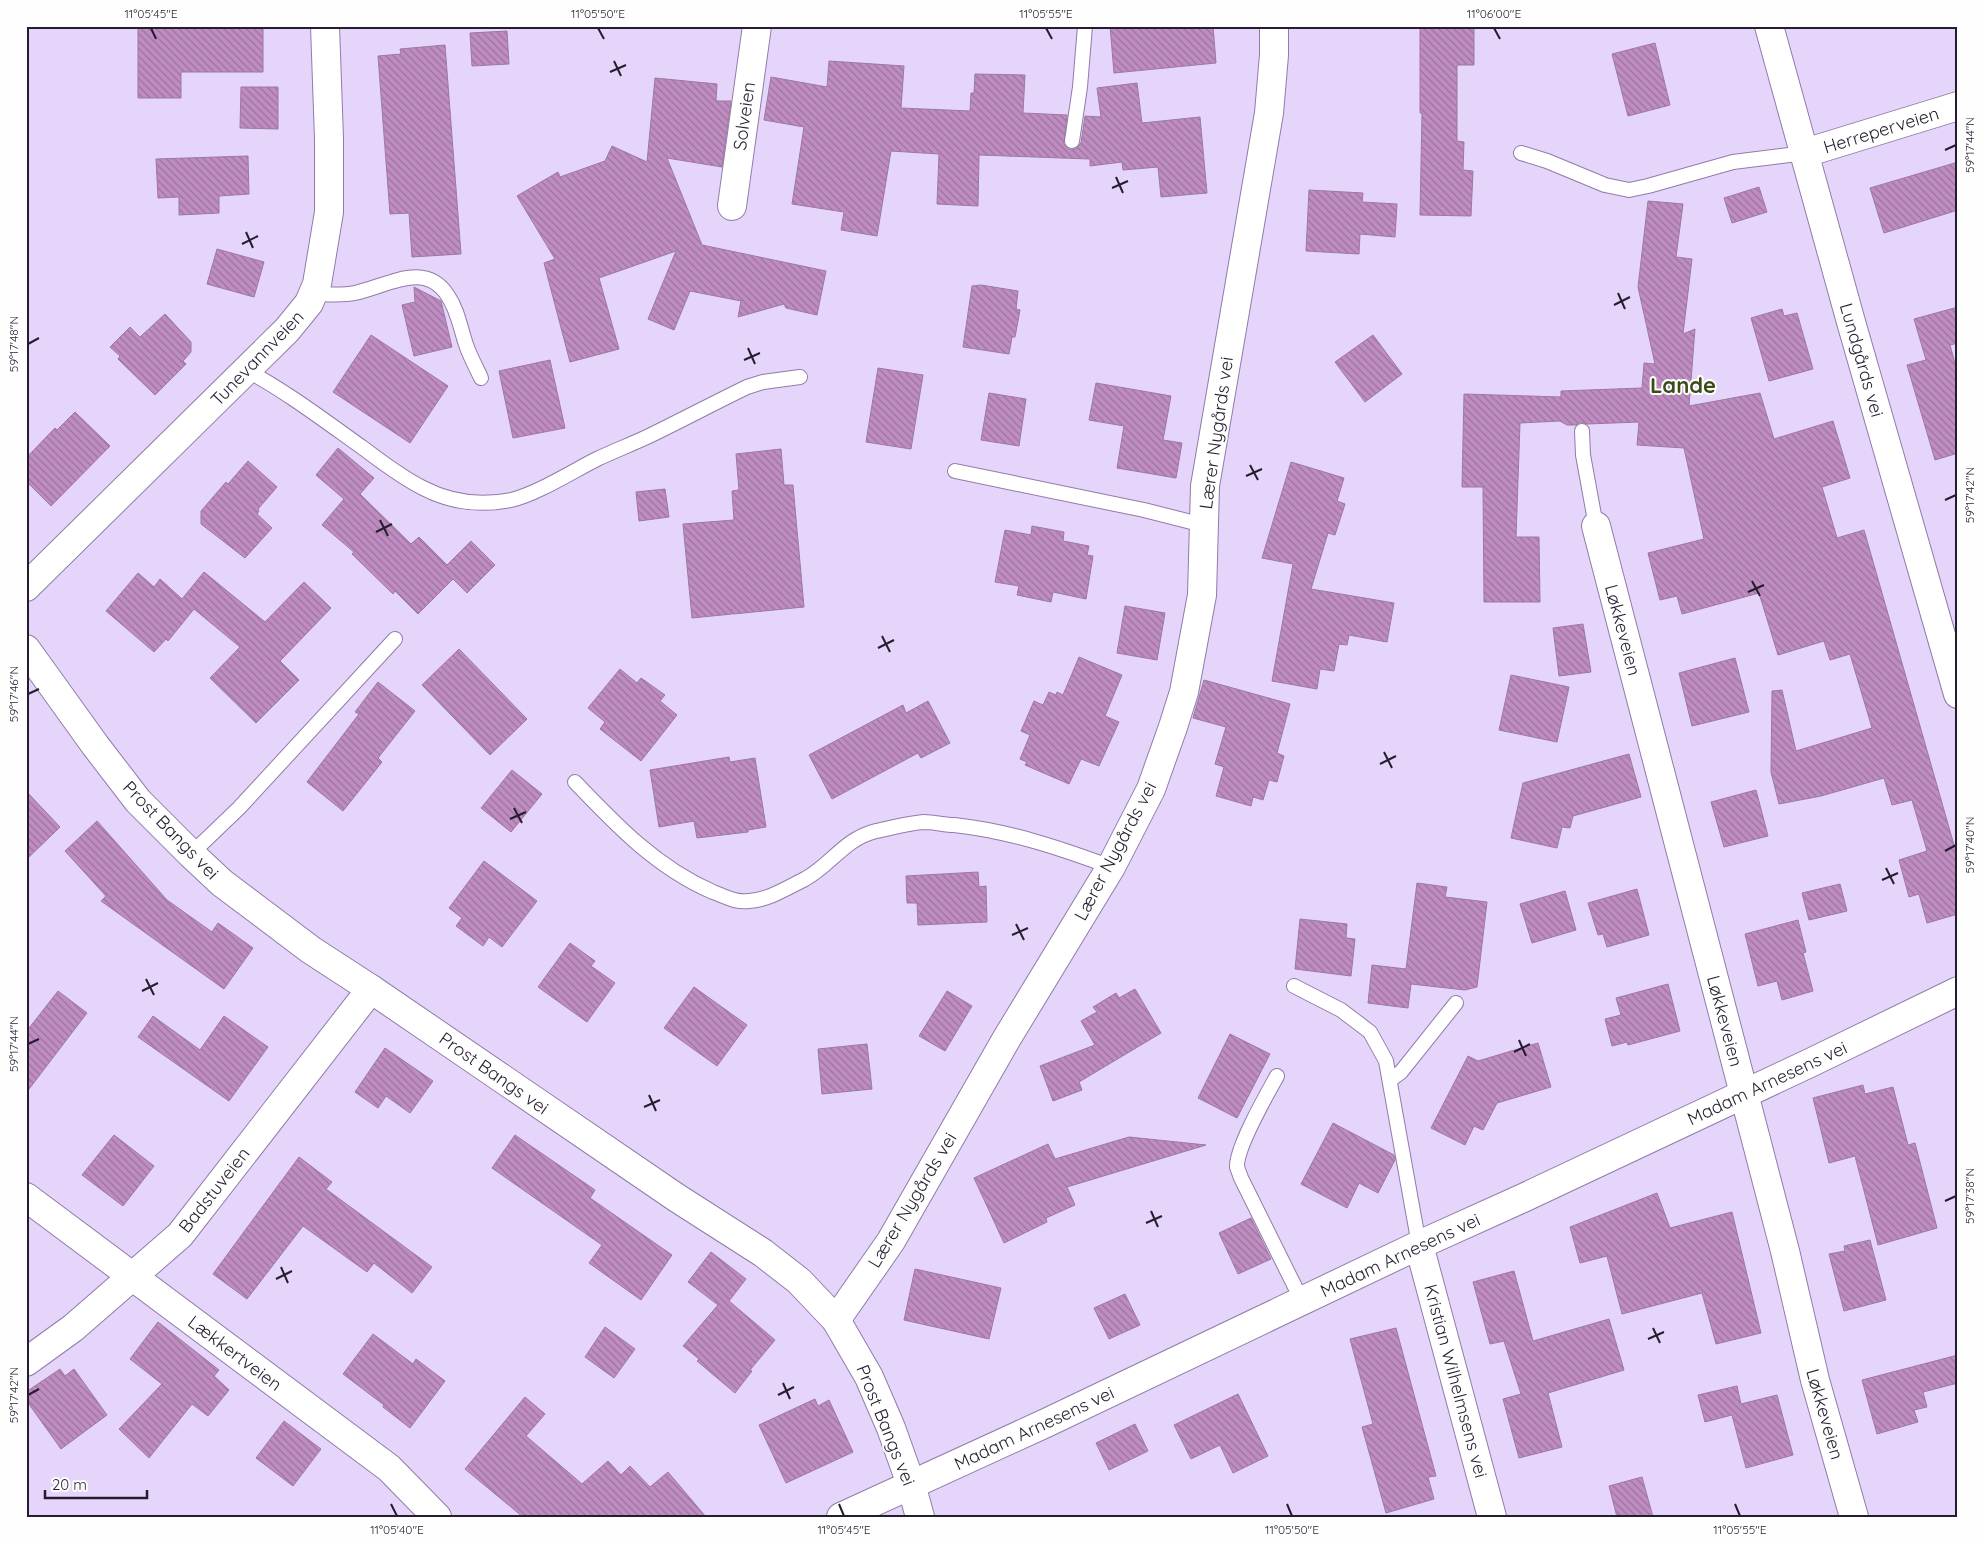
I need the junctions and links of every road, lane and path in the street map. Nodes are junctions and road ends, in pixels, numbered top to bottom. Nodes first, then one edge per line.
1 (325, 26) edge
2 (758, 26) edge
3 (1085, 26) edge
4 (1274, 26) edge
5 (1769, 26) edge
6 (1958, 106) edge
7 (1072, 141) dead end
8 (1521, 153) dead end
9 (1805, 153) junction
10 (732, 206) dead end
11 (313, 294) junction
12 (246, 370) junction
13 (800, 377) dead end
14 (482, 378) dead end
15 (1582, 431) dead end
16 (955, 471) dead end
17 (1203, 525) junction
18 (1596, 526) joint
19 (26, 587) edge
20 (395, 639) dead end
21 (26, 649) edge
22 (1958, 694) edge
23 (575, 782) dead end
24 (191, 854) junction
25 (1111, 866) junction
26 (1294, 986) dead end
27 (371, 989) junction
28 (1958, 991) edge
29 (1456, 1003) dead end
30 (1277, 1076) dead end
31 (1390, 1080) junction
32 (1744, 1093) junction
33 (26, 1197) edge
34 (1419, 1245) junction
35 (132, 1276) junction
36 (1302, 1301) junction
37 (836, 1320) junction
38 (26, 1362) edge
39 (911, 1484) junction
40 (437, 1517) edge
41 (841, 1517) edge
42 (920, 1517) edge
43 (1492, 1517) edge
44 (1854, 1517) edge

1 - 11 street, Tunevannveien
2 - 10 street, Solveien
3 - 7 lane
4 - 17 street, Lærer Nygårds vei
5 - 9 street, Lundgårds vei
6 - 9 street, Herreperveien
8 - 9 lane
9 - 22 street, Lundgårds vei
11 - 12 street, Tunevannveien
11 - 14 lane
12 - 13 lane
12 - 19 street, Tunevannveien
15 - 18 lane
16 - 17 lane
17 - 25 street, Lærer Nygårds vei
18 - 32 street, Løkkeveien
20 - 24 lane
21 - 24 street, Prost Bangs vei
23 - 25 lane
24 - 27 street, Prost Bangs vei
25 - 37 street, Lærer Nygårds vei
26 - 31 lane
27 - 35 street, Badstuveien
27 - 37 street, Prost Bangs vei
28 - 32 street, Madam Arnesens vei
29 - 31 lane
30 - 36 lane
31 - 34 lane
32 - 34 street, Madam Arnesens vei
32 - 44 street, Løkkeveien
33 - 35 street, Lækkertveien
34 - 36 street, Madam Arnesens vei
34 - 43 street, Kristian Wilhelmsens vei
35 - 38 street, Badstuveien
35 - 40 street, Lækkertveien
36 - 39 street, Madam Arnesens vei
37 - 39 street, Prost Bangs vei
39 - 41 street, Madam Arnesens vei
39 - 42 street, Prost Bangs vei

